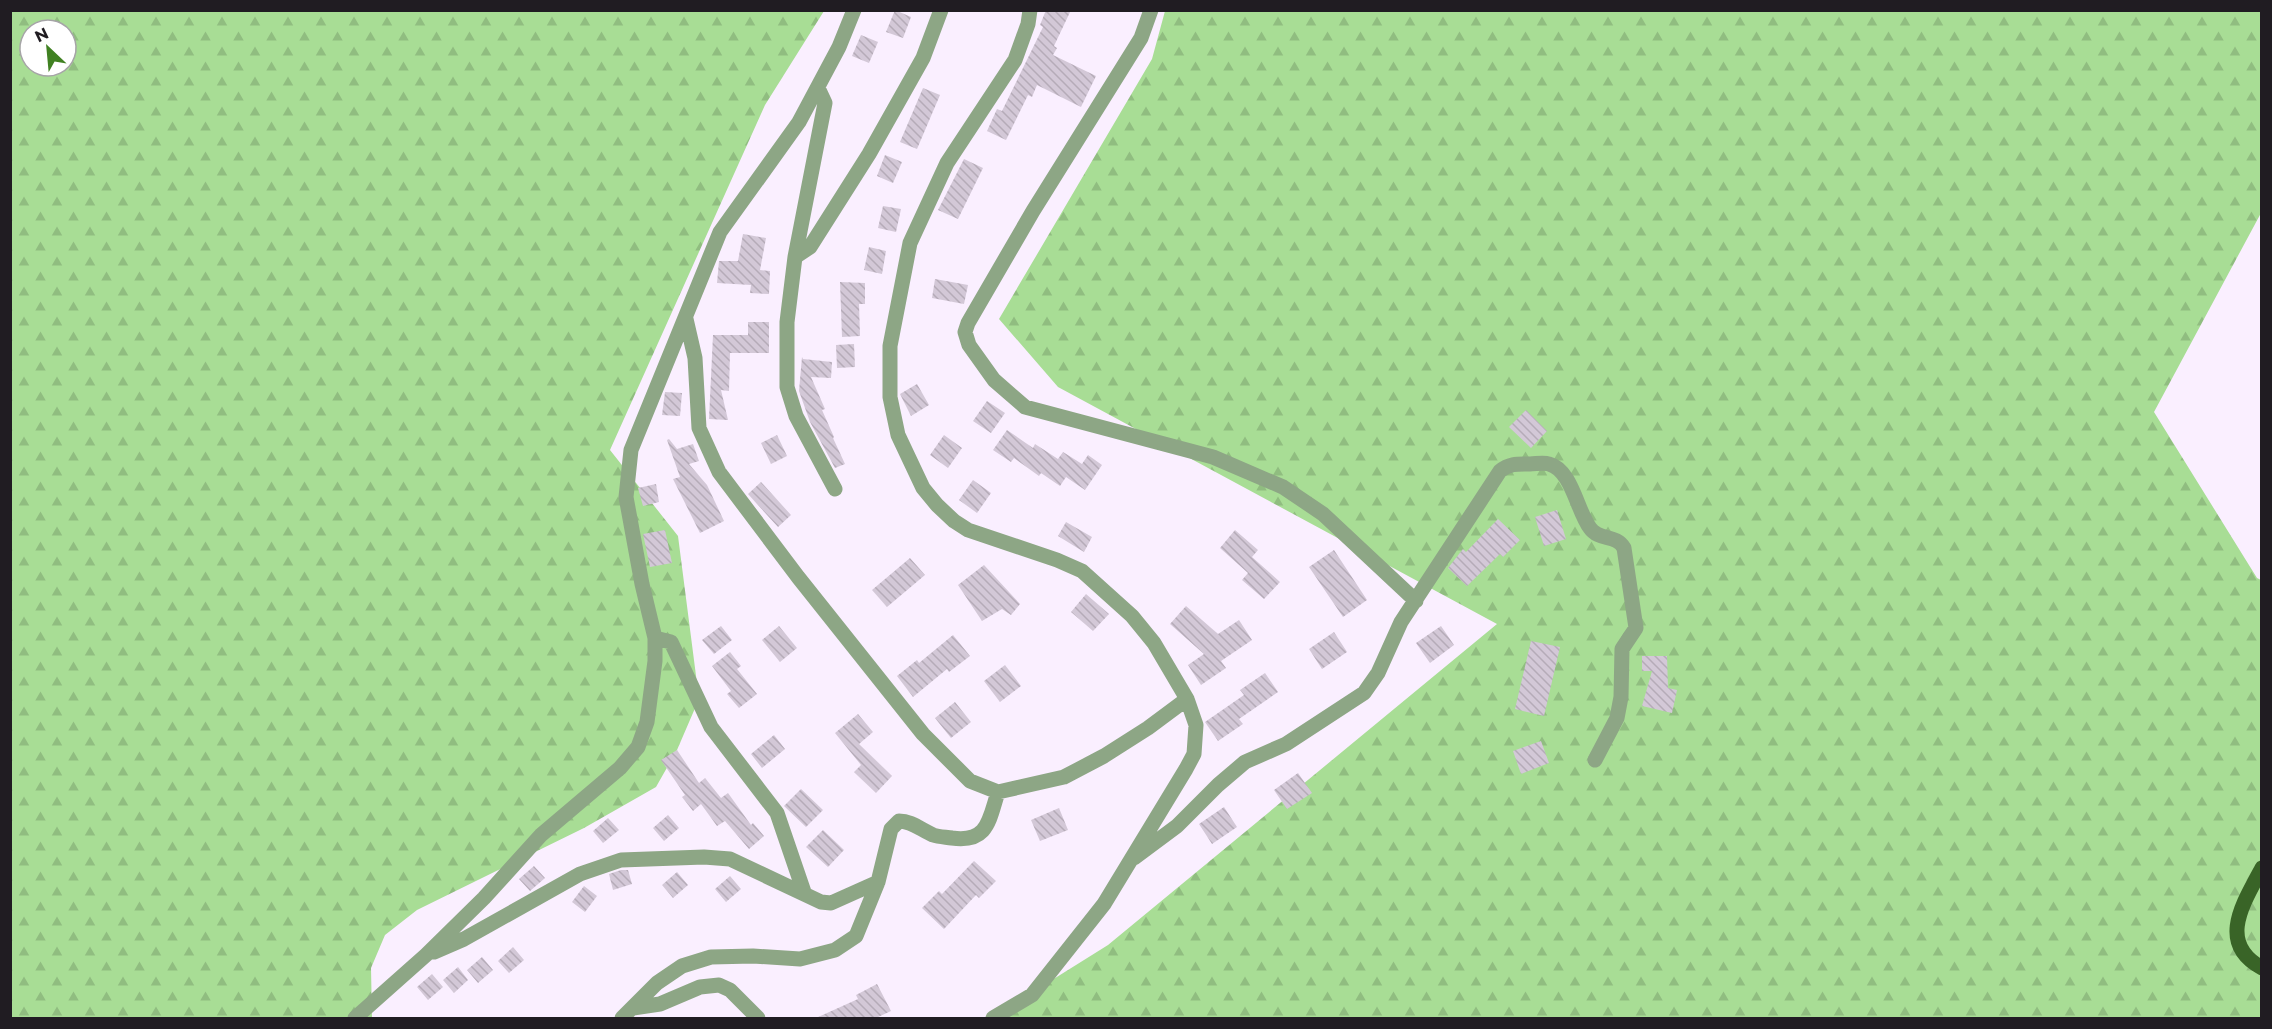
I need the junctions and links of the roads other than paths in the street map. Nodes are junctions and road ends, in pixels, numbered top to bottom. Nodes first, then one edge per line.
1 (854, 10) edge
2 (940, 10) edge
3 (1030, 10) edge
4 (1151, 10) edge
5 (818, 88) junction
6 (795, 257) junction
7 (686, 319) junction
8 (835, 489) dead end
9 (1416, 601) junction
10 (655, 638) junction
11 (1187, 699) junction
12 (1595, 760) dead end
13 (998, 792) junction
14 (1129, 862) junction
15 (2262, 868) edge
16 (878, 882) junction
17 (804, 892) junction
18 (426, 955) junction
19 (2262, 968) edge
20 (628, 1013) edge
21 (355, 1018) edge
22 (758, 1018) edge
23 (993, 1018) edge

1 - 5 street
2 - 6 street
3 - 11 street
4 - 9 street
5 - 6 street
5 - 7 street
6 - 8 street
7 - 10 street
7 - 13 street
9 - 12 street
9 - 14 street
10 - 17 street
10 - 18 street
11 - 13 street
11 - 14 street
13 - 16 street
14 - 23 street
15 - 19 main road
16 - 17 street
16 - 20 street
17 - 18 street
18 - 21 street
20 - 22 street

